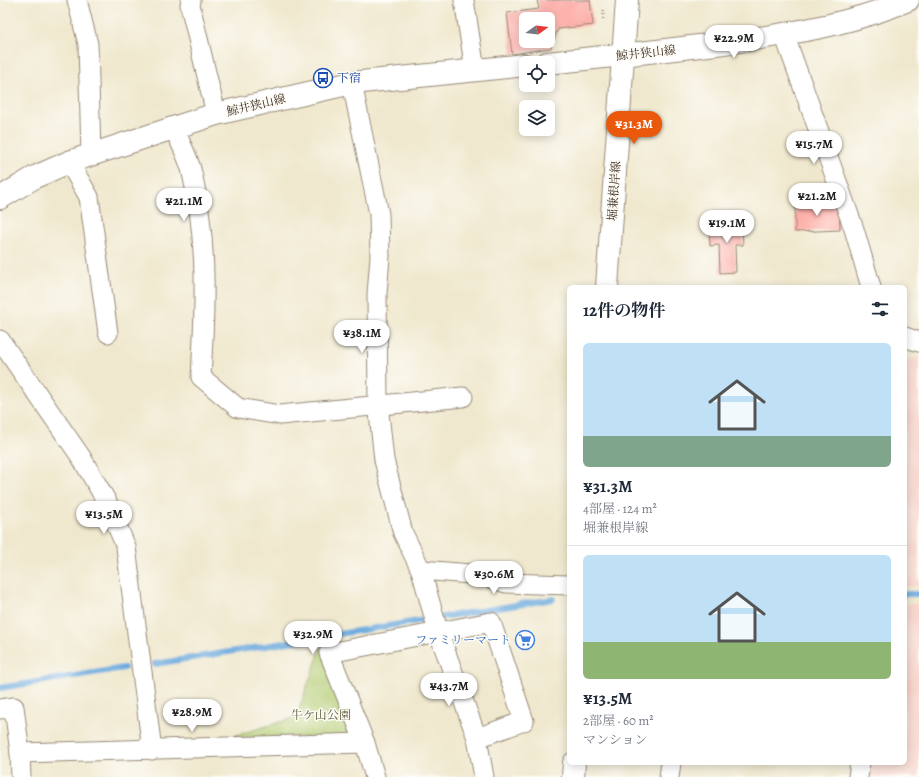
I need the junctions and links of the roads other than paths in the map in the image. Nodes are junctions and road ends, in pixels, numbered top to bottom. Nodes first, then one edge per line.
1 (78, 0) edge
2 (191, 0) edge
3 (464, 0) edge
4 (628, 0) edge
5 (908, 0) edge
6 (784, 34) junction
7 (623, 55) junction
8 (555, 62) edge
9 (519, 66) edge
10 (475, 70) junction
11 (352, 83) junction
12 (216, 114) junction
13 (174, 128) junction
14 (91, 154) junction
15 (70, 162) junction
16 (0, 198) edge
17 (607, 285) edge
18 (869, 285) edge
19 (108, 333) dead end
20 (907, 338) edge
21 (0, 340) edge
22 (919, 342) edge
23 (463, 396) dead end
24 (378, 404) junction
25 (421, 570) junction
26 (567, 585) edge
27 (438, 631) junction
28 (0, 709) edge
29 (476, 738) junction
30 (365, 743) junction
31 (152, 750) junction
32 (20, 753) junction
33 (574, 765) edge
34 (671, 765) edge
35 (860, 765) edge
36 (21, 777) edge
37 (375, 777) edge
38 (484, 777) edge
39 (573, 777) edge
40 (669, 777) edge
41 (858, 777) edge

1 - 14 street
2 - 12 street
3 - 10 street
4 - 7 main road, 堀兼根岸線
5 - 6 main road, 鯨井狭山線
6 - 7 main road, 鯨井狭山線
6 - 18 street
7 - 8 main road, 鯨井狭山線
7 - 17 main road, 堀兼根岸線
9 - 10 main road, 鯨井狭山線
10 - 11 main road, 鯨井狭山線
11 - 12 main road, 鯨井狭山線
11 - 24 street
12 - 13 main road, 鯨井狭山線
13 - 14 main road, 鯨井狭山線
13 - 24 street
14 - 15 main road, 鯨井狭山線
15 - 16 main road, 鯨井狭山線
15 - 19 street
20 - 22 street
21 - 31 street
23 - 24 street
24 - 25 street
25 - 26 street
25 - 27 street
27 - 29 street
27 - 29 street
27 - 30 street
28 - 32 street
29 - 38 street
30 - 31 street
30 - 37 street
31 - 32 street
32 - 36 street
33 - 39 main road
34 - 40 street
35 - 41 street

